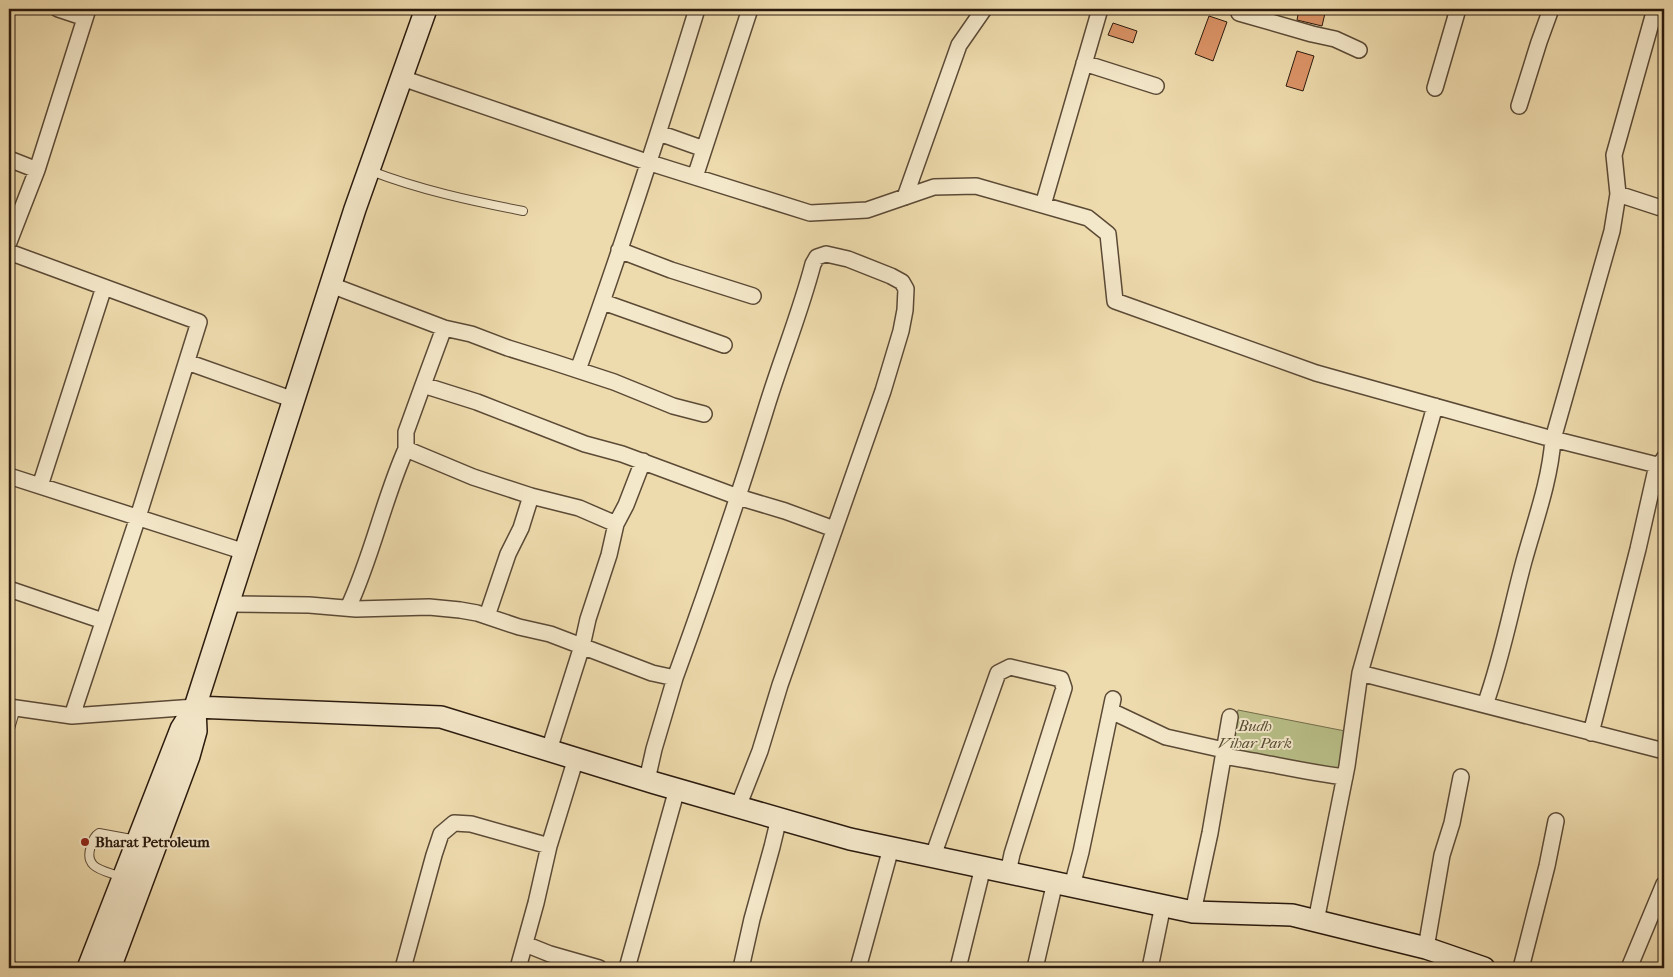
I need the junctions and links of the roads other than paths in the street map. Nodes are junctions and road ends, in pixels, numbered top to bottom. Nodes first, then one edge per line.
1 (58, 9) edge
2 (426, 9) edge
3 (698, 9) edge
4 (750, 9) edge
5 (984, 9) edge
6 (1100, 9) edge
7 (1240, 9) edge
8 (1458, 9) edge
9 (1551, 9) edge
10 (1655, 9) edge
11 (87, 14) edge
12 (1359, 50) dead end
13 (1084, 63) junction
14 (402, 78) junction
15 (1156, 86) dead end
16 (1435, 88) dead end
17 (1519, 106) dead end
18 (659, 133) junction
19 (704, 149) junction
20 (9, 159) edge
21 (650, 163) junction
22 (37, 170) junction
23 (369, 170) junction
24 (695, 177) junction
25 (1618, 194) junction
26 (906, 197) junction
27 (1043, 205) junction
28 (1664, 209) edge
29 (523, 211) dead end
30 (9, 242) edge
31 (619, 250) junction
32 (9, 252) edge
33 (331, 285) junction
34 (104, 287) junction
35 (753, 296) dead end
36 (603, 302) junction
37 (444, 328) junction
38 (724, 345) dead end
39 (187, 362) junction
40 (578, 370) junction
41 (423, 385) junction
42 (294, 400) junction
43 (1435, 406) junction
44 (704, 414) dead end
45 (1553, 439) junction
46 (406, 449) junction
47 (643, 461) junction
48 (1660, 462) edge
49 (9, 476) edge
50 (40, 486) junction
51 (531, 496) junction
52 (738, 497) junction
53 (138, 517) junction
54 (616, 524) junction
55 (834, 529) junction
56 (245, 552) junction
57 (9, 589) edge
58 (229, 604) junction
59 (348, 608) junction
60 (487, 616) junction
61 (103, 621) junction
62 (582, 646) junction
63 (1360, 673) junction
64 (674, 678) junction
65 (1485, 705) junction
66 (195, 707) junction
67 (12, 708) edge
68 (72, 716) junction
69 (1230, 717) dead end
70 (9, 732) edge
71 (1591, 733) junction
72 (549, 750) junction
73 (1664, 751) edge
74 (1224, 753) junction
75 (576, 758) junction
76 (1345, 777) junction
77 (1461, 777) dead end
78 (647, 780) junction
79 (677, 789) junction
80 (738, 807) junction
81 (779, 818) junction
82 (1556, 821) dead end
83 (137, 840) junction
84 (549, 846) junction
85 (891, 848) junction
86 (933, 856) junction
87 (983, 867) junction
88 (1008, 872) junction
89 (123, 877) junction
90 (1063, 884) junction
91 (1664, 884) edge
92 (1660, 904) edge
93 (1163, 905) junction
94 (1194, 912) junction
95 (1316, 921) junction
96 (525, 944) junction
97 (1426, 948) junction
98 (88, 968) edge
99 (110, 968) edge
100 (404, 968) edge
101 (518, 968) edge
102 (600, 968) edge
103 (627, 968) edge
104 (741, 968) edge
105 (858, 968) edge
106 (958, 968) edge
107 (1035, 968) edge
108 (1150, 968) edge
109 (1484, 968) edge
110 (1521, 968) edge
111 (1629, 968) edge

1 - 11 street
2 - 14 street
3 - 18 street
4 - 19 street
5 - 26 street
6 - 13 street
7 - 12 street
8 - 16 street
9 - 17 street
10 - 25 street
11 - 22 street
13 - 15 street
13 - 27 street
14 - 21 street
14 - 23 street
18 - 19 street
18 - 21 street
19 - 24 street
20 - 22 street
21 - 24 street
21 - 31 street
22 - 30 street
23 - 29 lane
23 - 33 street
24 - 26 street
25 - 28 street
25 - 45 street
26 - 27 street
27 - 43 street
31 - 35 street
31 - 36 street
32 - 34 street
33 - 37 street
33 - 42 street
34 - 39 street
34 - 50 street
36 - 38 street
36 - 40 street
37 - 40 street
37 - 41 street
39 - 42 street
39 - 53 street
40 - 44 street
41 - 46 street
41 - 47 street
42 - 56 street
43 - 45 street
43 - 63 street
45 - 48 street
45 - 65 street
46 - 51 street
46 - 59 street
47 - 52 street
47 - 54 street
48 - 71 street
49 - 50 street
50 - 53 street
51 - 54 street
51 - 60 street
52 - 55 street
52 - 55 street
52 - 64 street
53 - 56 street
53 - 61 street
54 - 62 street
55 - 80 street
56 - 58 street
57 - 61 street
58 - 59 street
58 - 66 street
59 - 60 street
60 - 62 street
61 - 68 street
62 - 64 street
62 - 72 street
63 - 65 street
63 - 76 street
64 - 78 street
65 - 71 street
66 - 68 street
66 - 72 street
66 - 83 street
66 - 99 street
67 - 68 street
67 - 70 lane
69 - 74 street
71 - 73 street
72 - 75 street
74 - 76 street
74 - 90 street
74 - 94 street
75 - 78 street
75 - 84 street
76 - 95 street
77 - 97 street
78 - 79 street
79 - 80 street
79 - 103 street
80 - 81 street
81 - 85 street
81 - 104 street
82 - 110 street
83 - 89 street
83 - 89 lane
84 - 96 street
84 - 100 street
85 - 86 street
85 - 105 street
86 - 87 street
86 - 88 street
87 - 88 street
87 - 106 street
88 - 90 street
89 - 98 street
90 - 93 street
90 - 107 street
91 - 92 street
92 - 111 street
93 - 94 street
93 - 108 street
94 - 95 street
95 - 97 street
96 - 101 street
96 - 102 street
97 - 109 street

